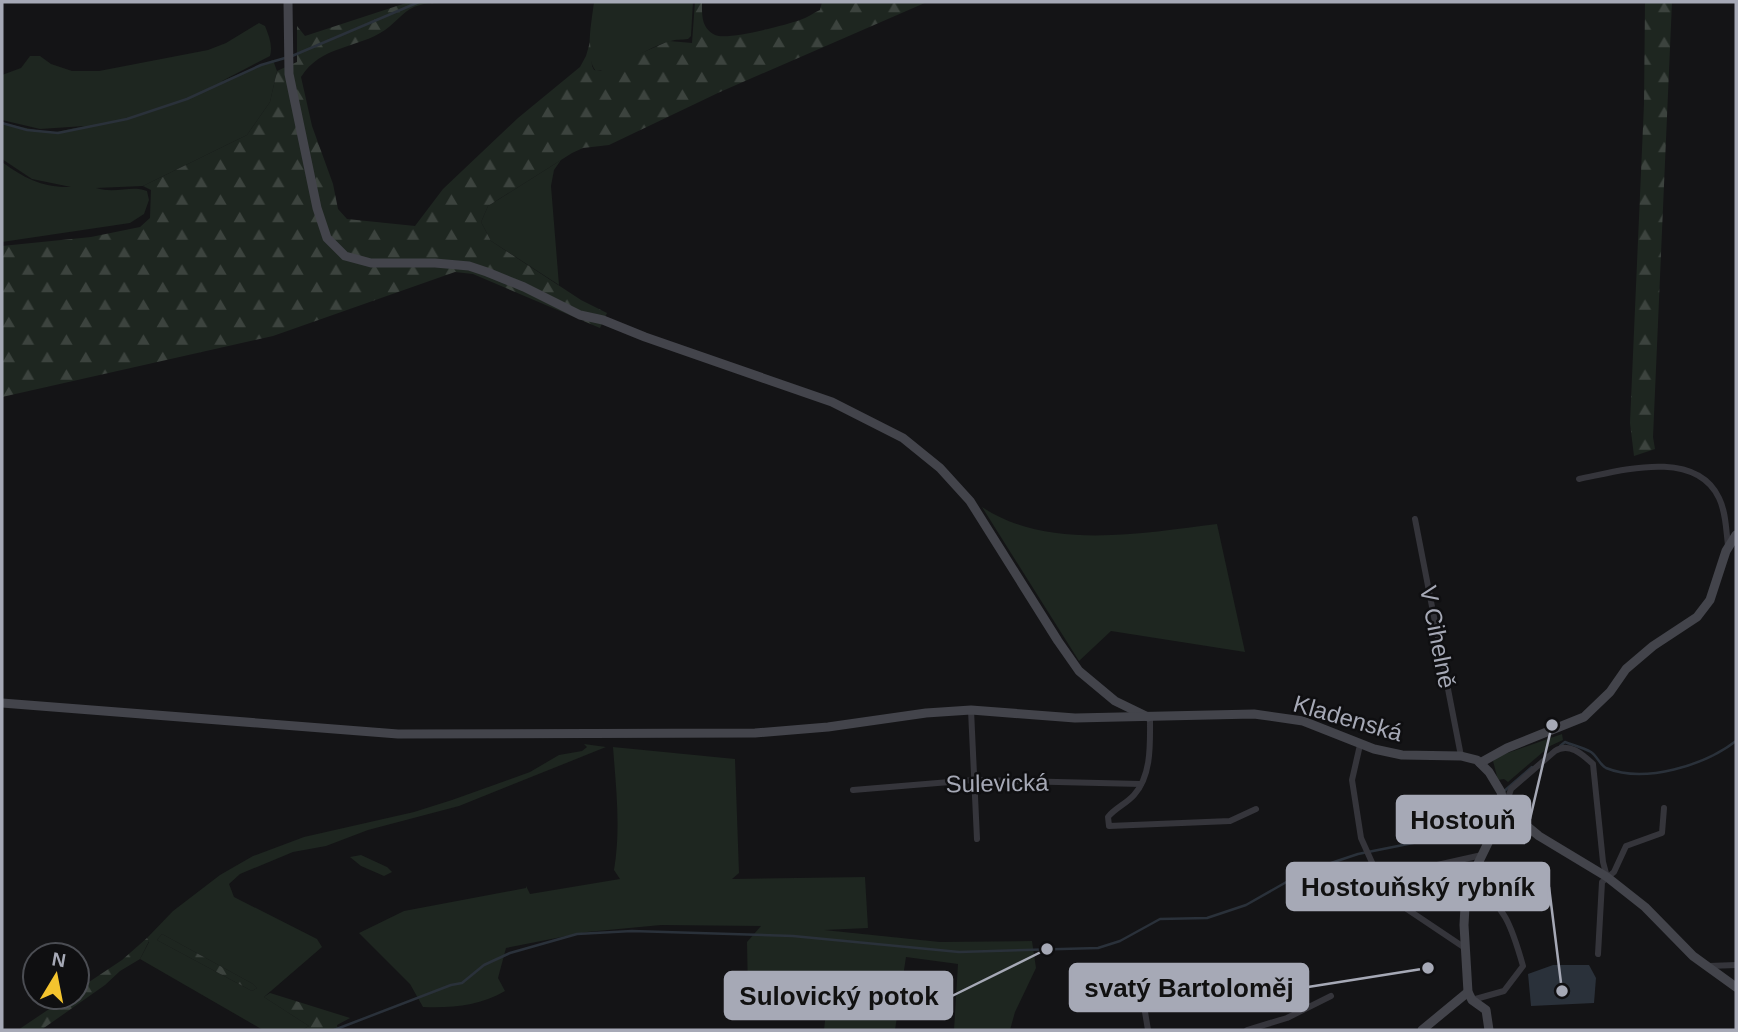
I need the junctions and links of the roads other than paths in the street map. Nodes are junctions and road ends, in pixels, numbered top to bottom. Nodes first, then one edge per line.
1 (288, 2) edge
2 (1579, 479) dead end
3 (1415, 519) dead end
4 (1736, 536) edge
5 (1728, 545) junction
6 (2, 703) edge
7 (971, 710) junction
8 (1150, 718) junction
9 (1360, 745) junction
10 (1461, 756) junction
11 (1480, 763) junction
12 (974, 780) junction
13 (1141, 784) junction
14 (853, 790) dead end
15 (1505, 808) junction
16 (1664, 808) dead end
17 (1256, 809) dead end
18 (977, 839) dead end
19 (1482, 855) junction
20 (1607, 877) junction
21 (1379, 878) junction
22 (1469, 881) junction
23 (1465, 948) junction
24 (1598, 954) dead end
25 (1736, 965) edge
26 (1707, 967) junction
27 (1736, 987) edge
28 (1331, 996) dead end
29 (1470, 996) junction
30 (1144, 1006) dead end
31 (1148, 1030) edge
32 (1247, 1030) edge
33 (1422, 1030) edge
34 (1489, 1030) edge

1 - 8 street, Kladenská
2 - 5 street
3 - 10 street, V Cihelně
4 - 5 street
5 - 11 street
6 - 7 street, Kladenská
7 - 8 street, Kladenská
7 - 12 street
8 - 9 street, Kladenská
8 - 13 street
9 - 10 street, Kladenská
9 - 21 street
10 - 11 street, Kladenská
11 - 15 street
12 - 13 street, Sulevická
12 - 14 street, Sulevická
12 - 18 street
13 - 17 street
15 - 19 street
15 - 20 street
15 - 20 street
16 - 20 street
19 - 21 street
19 - 22 street
20 - 24 street
20 - 26 street
21 - 23 street
22 - 23 street
22 - 29 street
23 - 29 street
25 - 26 street
26 - 27 street
28 - 32 street
29 - 33 street
29 - 34 street
30 - 31 street

